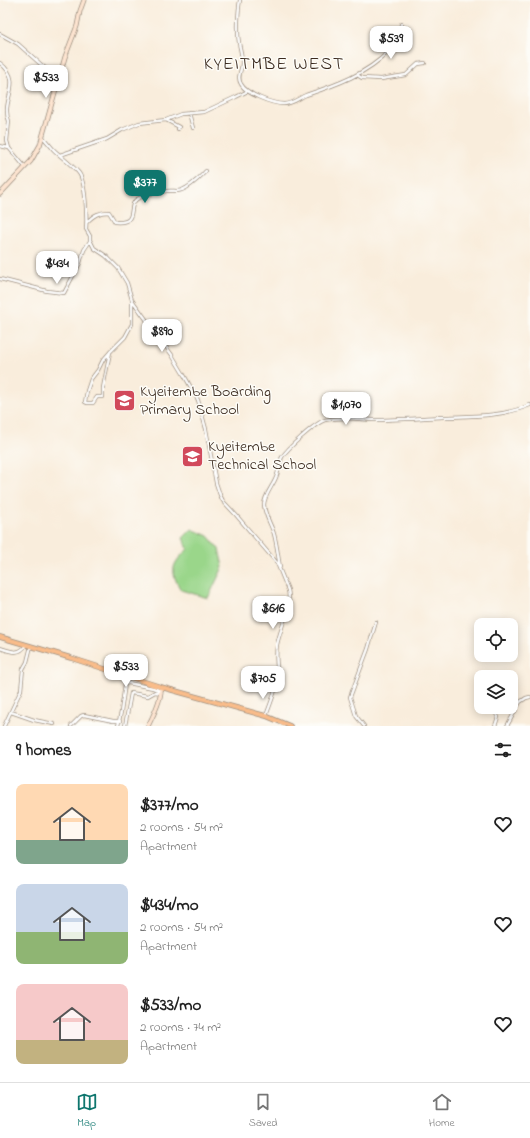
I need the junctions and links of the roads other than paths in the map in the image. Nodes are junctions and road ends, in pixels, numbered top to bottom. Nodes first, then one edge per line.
1 (84, 0) edge
2 (240, 0) edge
3 (401, 24) dead end
4 (0, 34) edge
5 (0, 63) edge
6 (425, 63) dead end
7 (357, 75) junction
8 (243, 87) junction
9 (56, 88) junction
10 (248, 90) junction
11 (243, 94) junction
12 (189, 113) junction
13 (166, 120) junction
14 (193, 128) dead end
15 (178, 130) dead end
16 (43, 137) junction
17 (0, 146) edge
18 (9, 148) junction
19 (60, 155) junction
20 (25, 167) junction
21 (206, 171) dead end
22 (0, 194) edge
23 (87, 222) junction
24 (90, 240) junction
25 (0, 279) edge
26 (132, 300) junction
27 (110, 352) junction
28 (530, 406) edge
29 (281, 573) junction
30 (376, 622) dead end
31 (0, 637) edge
32 (25, 645) junction
33 (31, 646) junction
34 (0, 648) edge
35 (161, 691) junction
36 (530, 697) edge
37 (11, 712) junction
38 (496, 714) dead end
39 (266, 716) junction
40 (120, 721) junction
41 (54, 724) dead end
42 (4, 726) edge
43 (71, 726) edge
44 (118, 726) edge
45 (125, 726) edge
46 (148, 726) edge
47 (290, 726) edge
48 (364, 726) edge
49 (495, 726) edge
50 (507, 726) edge

1 - 9 street
2 - 8 street
3 - 7 street
4 - 9 street
5 - 18 street
6 - 7 street
7 - 10 street
8 - 10 street
8 - 11 street
9 - 16 street
10 - 11 street
11 - 12 street
12 - 13 street
12 - 14 street
13 - 15 street
13 - 19 street
16 - 19 street
16 - 20 street
17 - 18 street
18 - 20 street
19 - 23 street
20 - 22 street
21 - 23 street
23 - 24 street
24 - 25 street
24 - 26 street
26 - 27 street
26 - 29 street
27 - 27 street
28 - 29 street
29 - 39 street
30 - 48 street
31 - 32 main road
32 - 33 main road
32 - 34 street
33 - 35 main road
33 - 37 street
35 - 39 main road
35 - 40 street
35 - 45 street
35 - 46 street
36 - 50 street
37 - 41 street
37 - 42 street
38 - 49 street
39 - 47 main road
40 - 43 street
40 - 44 street

